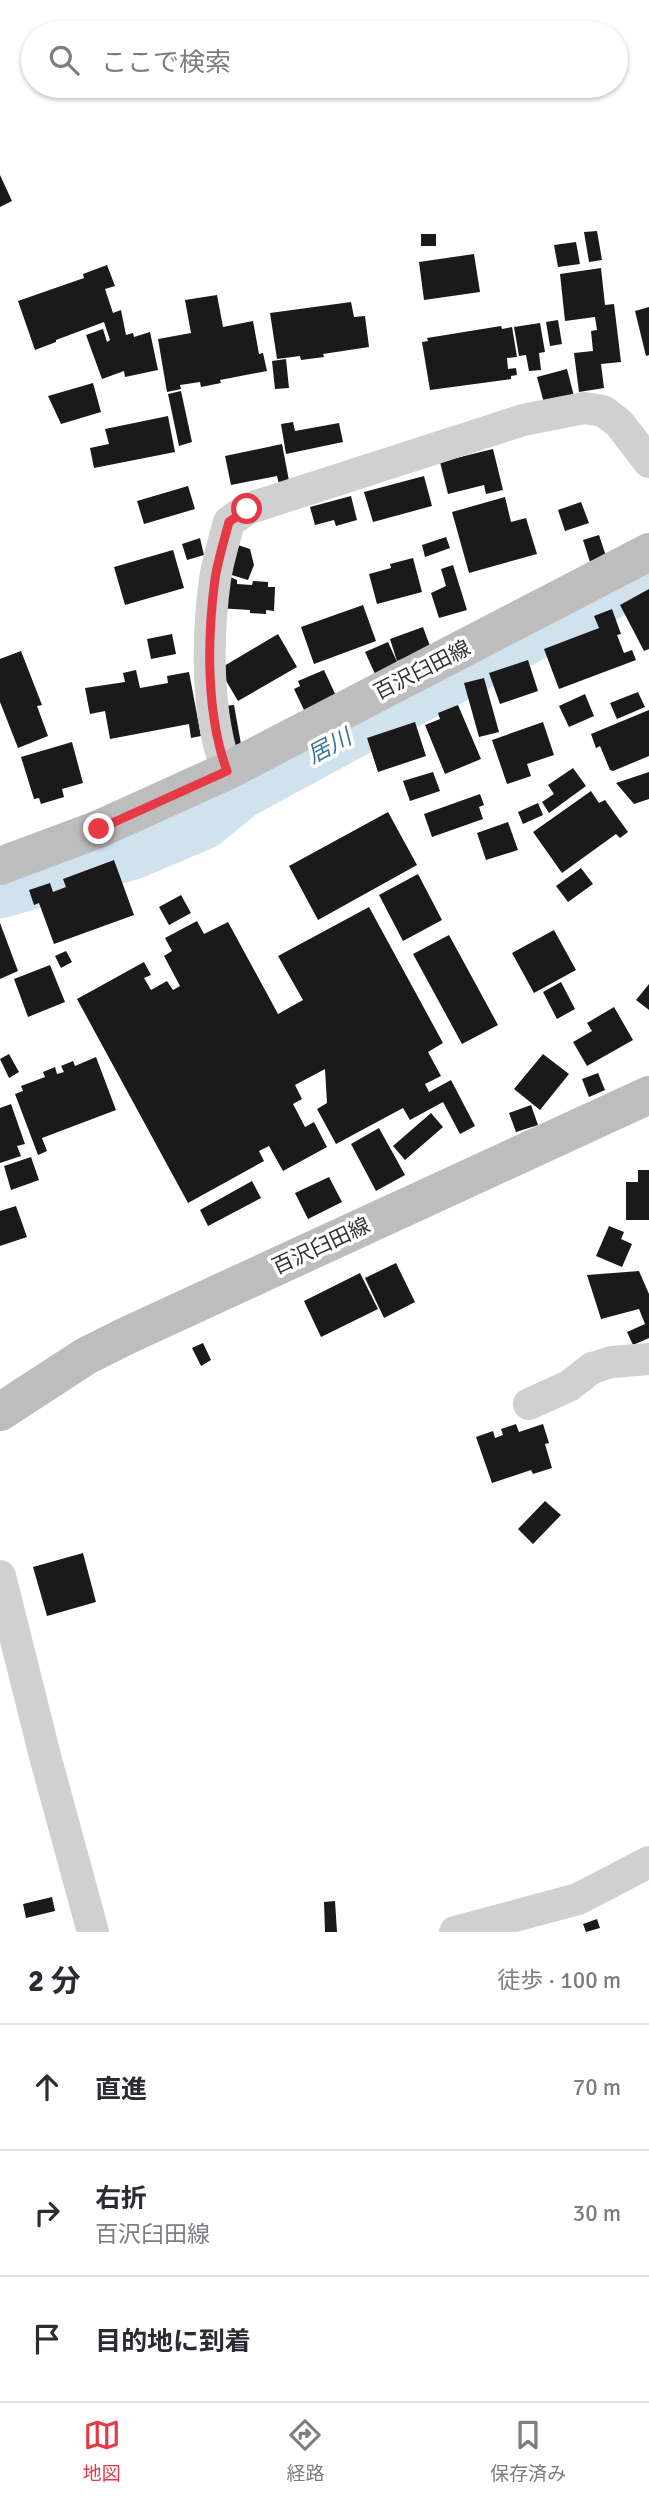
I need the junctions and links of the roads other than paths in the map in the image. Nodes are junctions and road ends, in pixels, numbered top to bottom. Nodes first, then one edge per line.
1 (649, 462) edge
2 (649, 552) edge
3 (227, 771) junction
4 (0, 866) edge
5 (649, 1095) edge
6 (649, 1359) edge
7 (529, 1404) dead end
8 (0, 1412) edge
9 (0, 1576) edge
10 (649, 1862) edge
11 (93, 1932) edge
12 (456, 1932) edge

1 - 3 street
2 - 3 main road, 百沢臼田線
3 - 4 main road, 百沢臼田線
5 - 8 main road, 百沢臼田線
6 - 7 street
9 - 11 street
10 - 12 street

